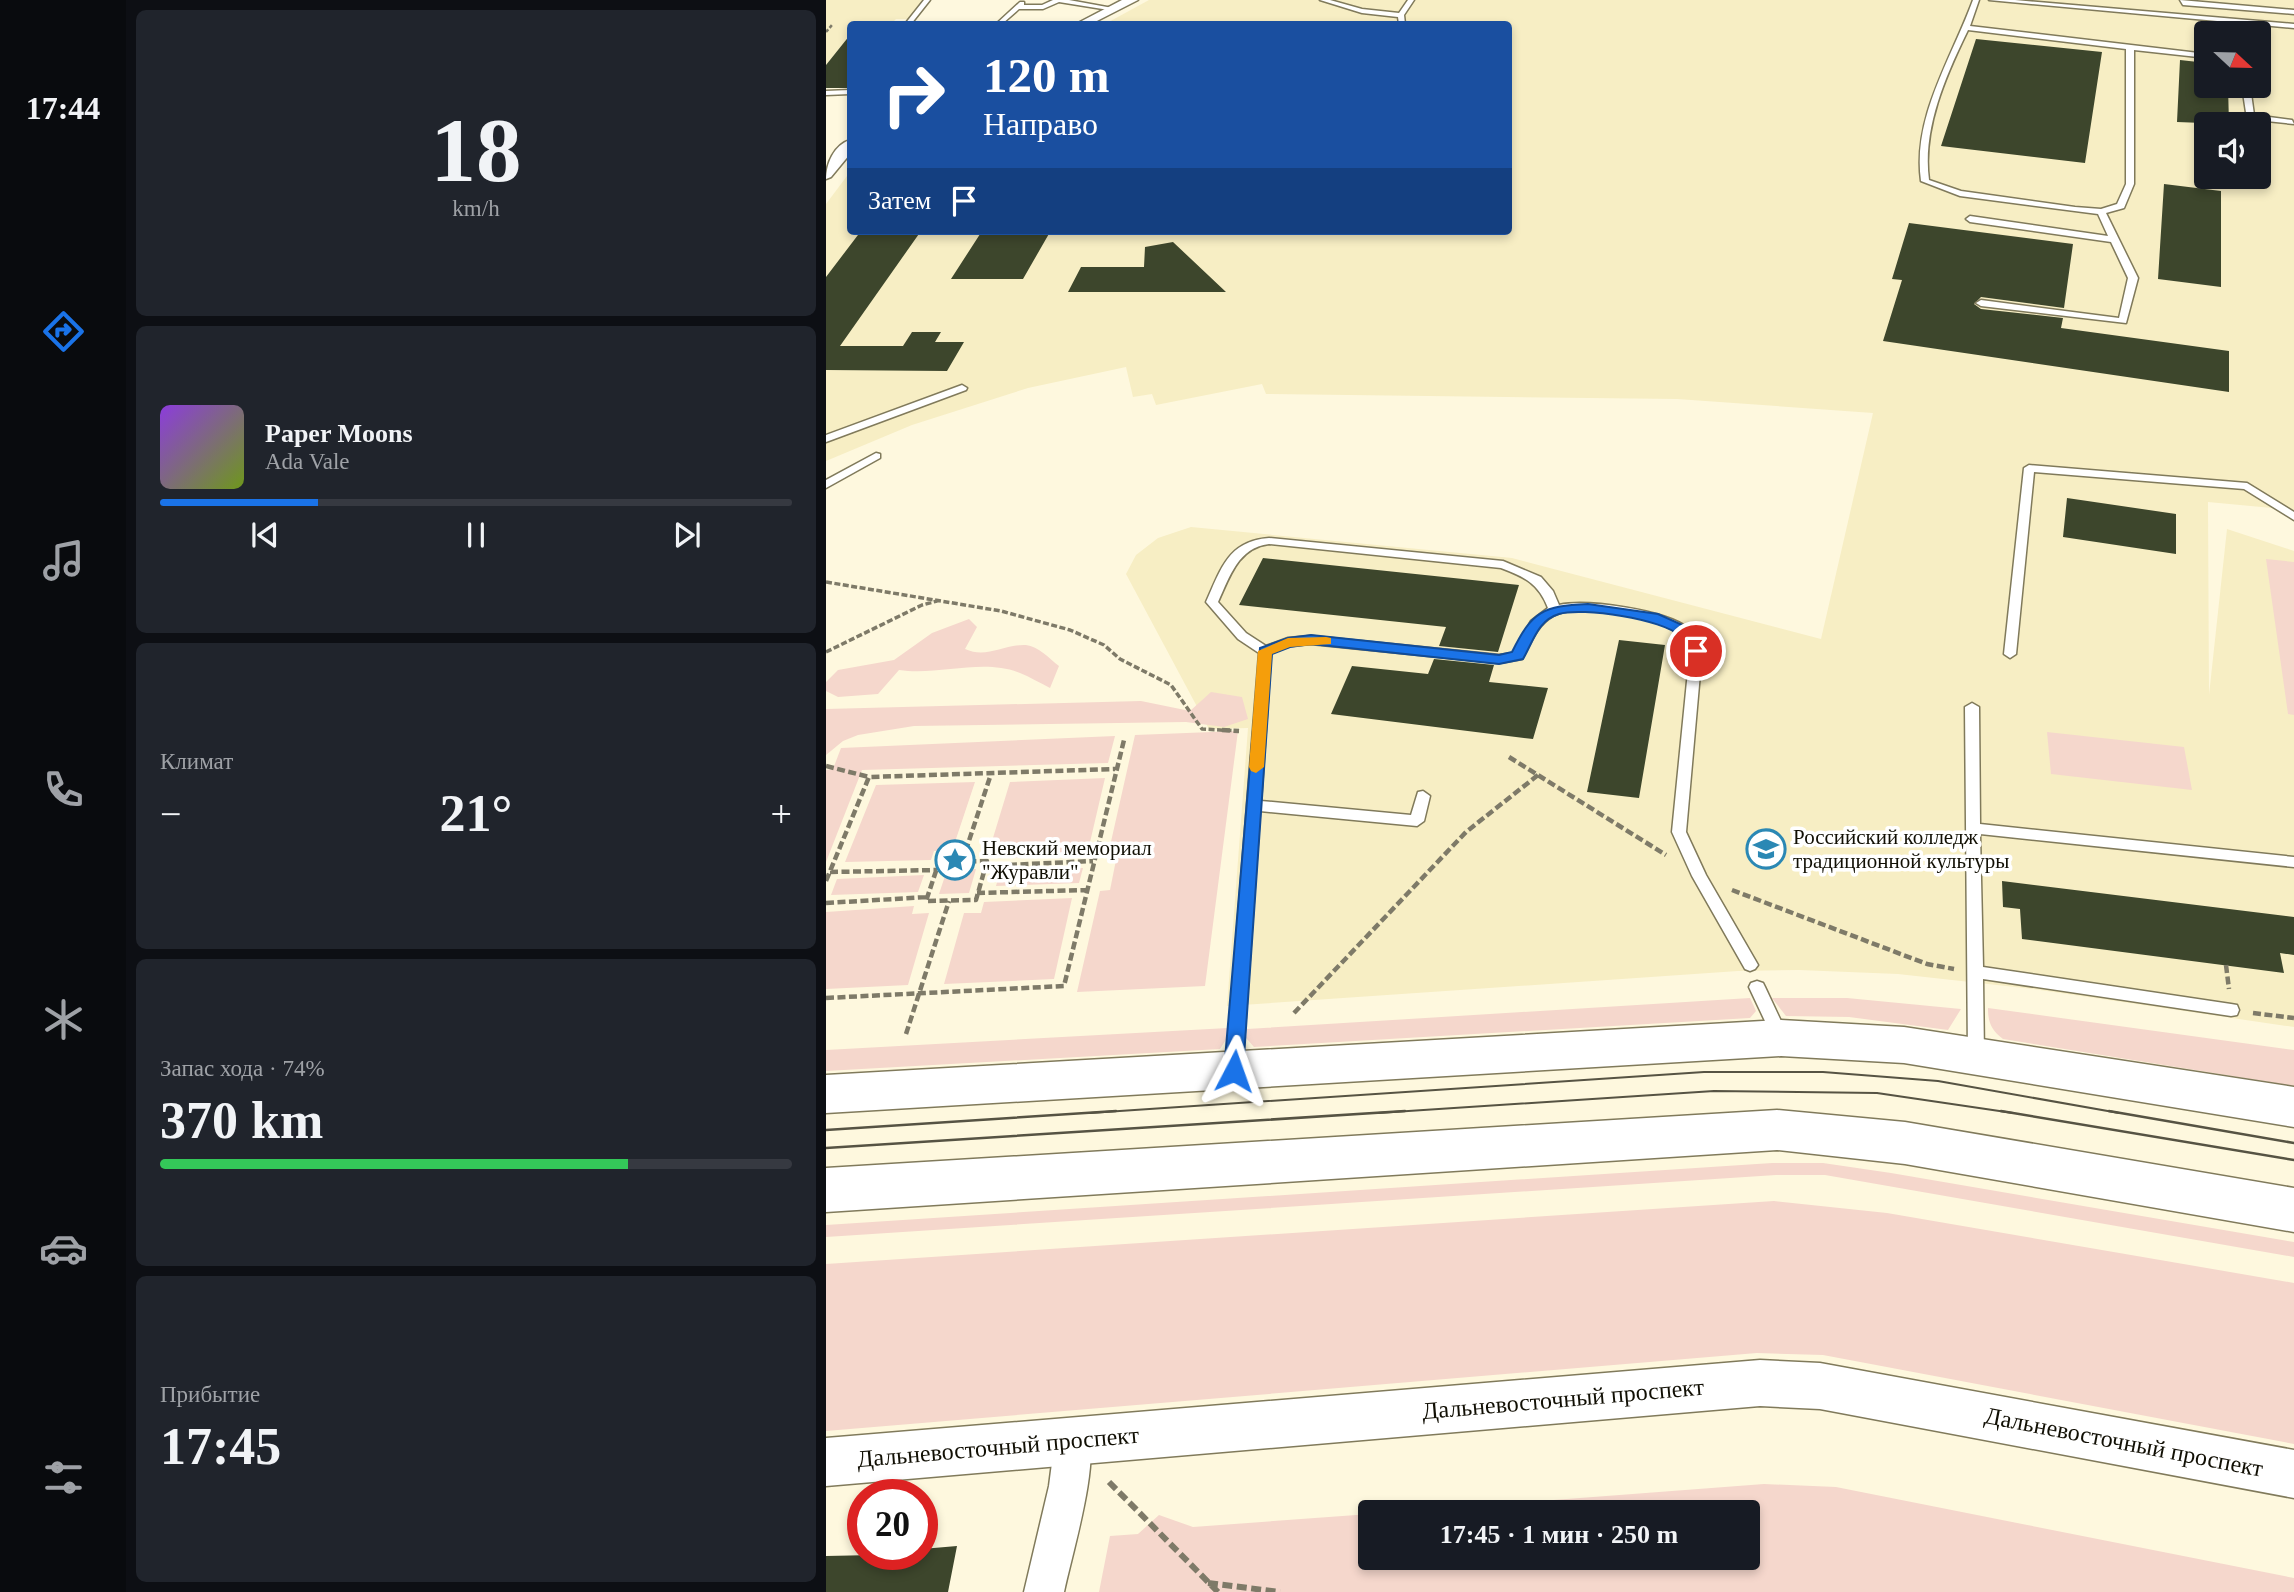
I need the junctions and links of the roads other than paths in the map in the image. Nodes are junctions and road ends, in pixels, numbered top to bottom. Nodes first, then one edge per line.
1 (927, 0) edge
2 (1026, 0) edge
3 (1132, 0) edge
4 (1323, 0) edge
5 (1411, 0) edge
6 (1976, 0) edge
7 (1992, 0) edge
8 (2183, 0) edge
9 (2265, 0) edge
10 (1056, 1) edge
11 (1017, 7) junction
12 (1115, 9) junction
13 (2266, 10) junction
14 (2294, 12) edge
15 (1401, 15) junction
16 (910, 21) edge
17 (1002, 21) edge
18 (1089, 21) edge
19 (1402, 21) edge
20 (2294, 26) edge
21 (1966, 28) junction
22 (2130, 50) junction
23 (2194, 55) edge
24 (2194, 59) edge
25 (847, 92) edge
26 (826, 93) edge
27 (2247, 98) edge
28 (2292, 122) edge
29 (847, 149) edge
30 (826, 174) edge
31 (2101, 212) junction
32 (1970, 219) dead end
33 (2115, 240) junction
34 (1981, 303) dead end
35 (962, 388) dead end
36 (826, 439) edge
37 (876, 456) dead end
38 (826, 485) edge
39 (2294, 517) edge
40 (1555, 610) junction
41 (1265, 651) junction
42 (2010, 654) dead end
43 (1972, 707) dead end
44 (1423, 796) dead end
45 (1254, 805) junction
46 (1973, 828) junction
47 (2294, 862) edge
48 (1751, 965) dead end
49 (1976, 972) junction
50 (1756, 987) dead end
51 (2231, 1010) dead end
52 (1782, 1038) junction
53 (1976, 1056) junction
54 (1234, 1071) junction
55 (826, 1094) edge
56 (2294, 1107) edge
57 (826, 1191) edge
58 (2294, 1210) edge
59 (1074, 1440) junction
60 (826, 1462) edge
61 (2294, 1475) edge
62 (1044, 1592) edge

1 - 16 lane
2 - 11 lane
3 - 12 street
4 - 15 lane
5 - 15 lane
6 - 21 lane
7 - 20 lane
8 - 13 lane
9 - 13 lane
10 - 11 lane
10 - 12 lane
11 - 17 lane
12 - 18 street
13 - 14 lane
15 - 19 lane
21 - 22 lane
21 - 31 lane
22 - 23 lane
22 - 24 lane
22 - 31 lane
25 - 26 lane
27 - 28 lane
29 - 30 street
31 - 33 lane
32 - 33 lane
33 - 34 lane
35 - 36 lane
37 - 38 lane
39 - 42 lane
40 - 41 lane
40 - 41 lane
40 - 48 lane
41 - 45 lane
43 - 46 lane
44 - 45 lane
45 - 54 lane
46 - 47 lane
46 - 49 lane
49 - 51 lane
49 - 53 lane
50 - 52 lane
52 - 53 main road
52 - 54 main road
53 - 56 main road
54 - 55 main road
57 - 58 main road
59 - 60 street, Дальневосточный проспект
59 - 61 street, Дальневосточный проспект
59 - 62 street

